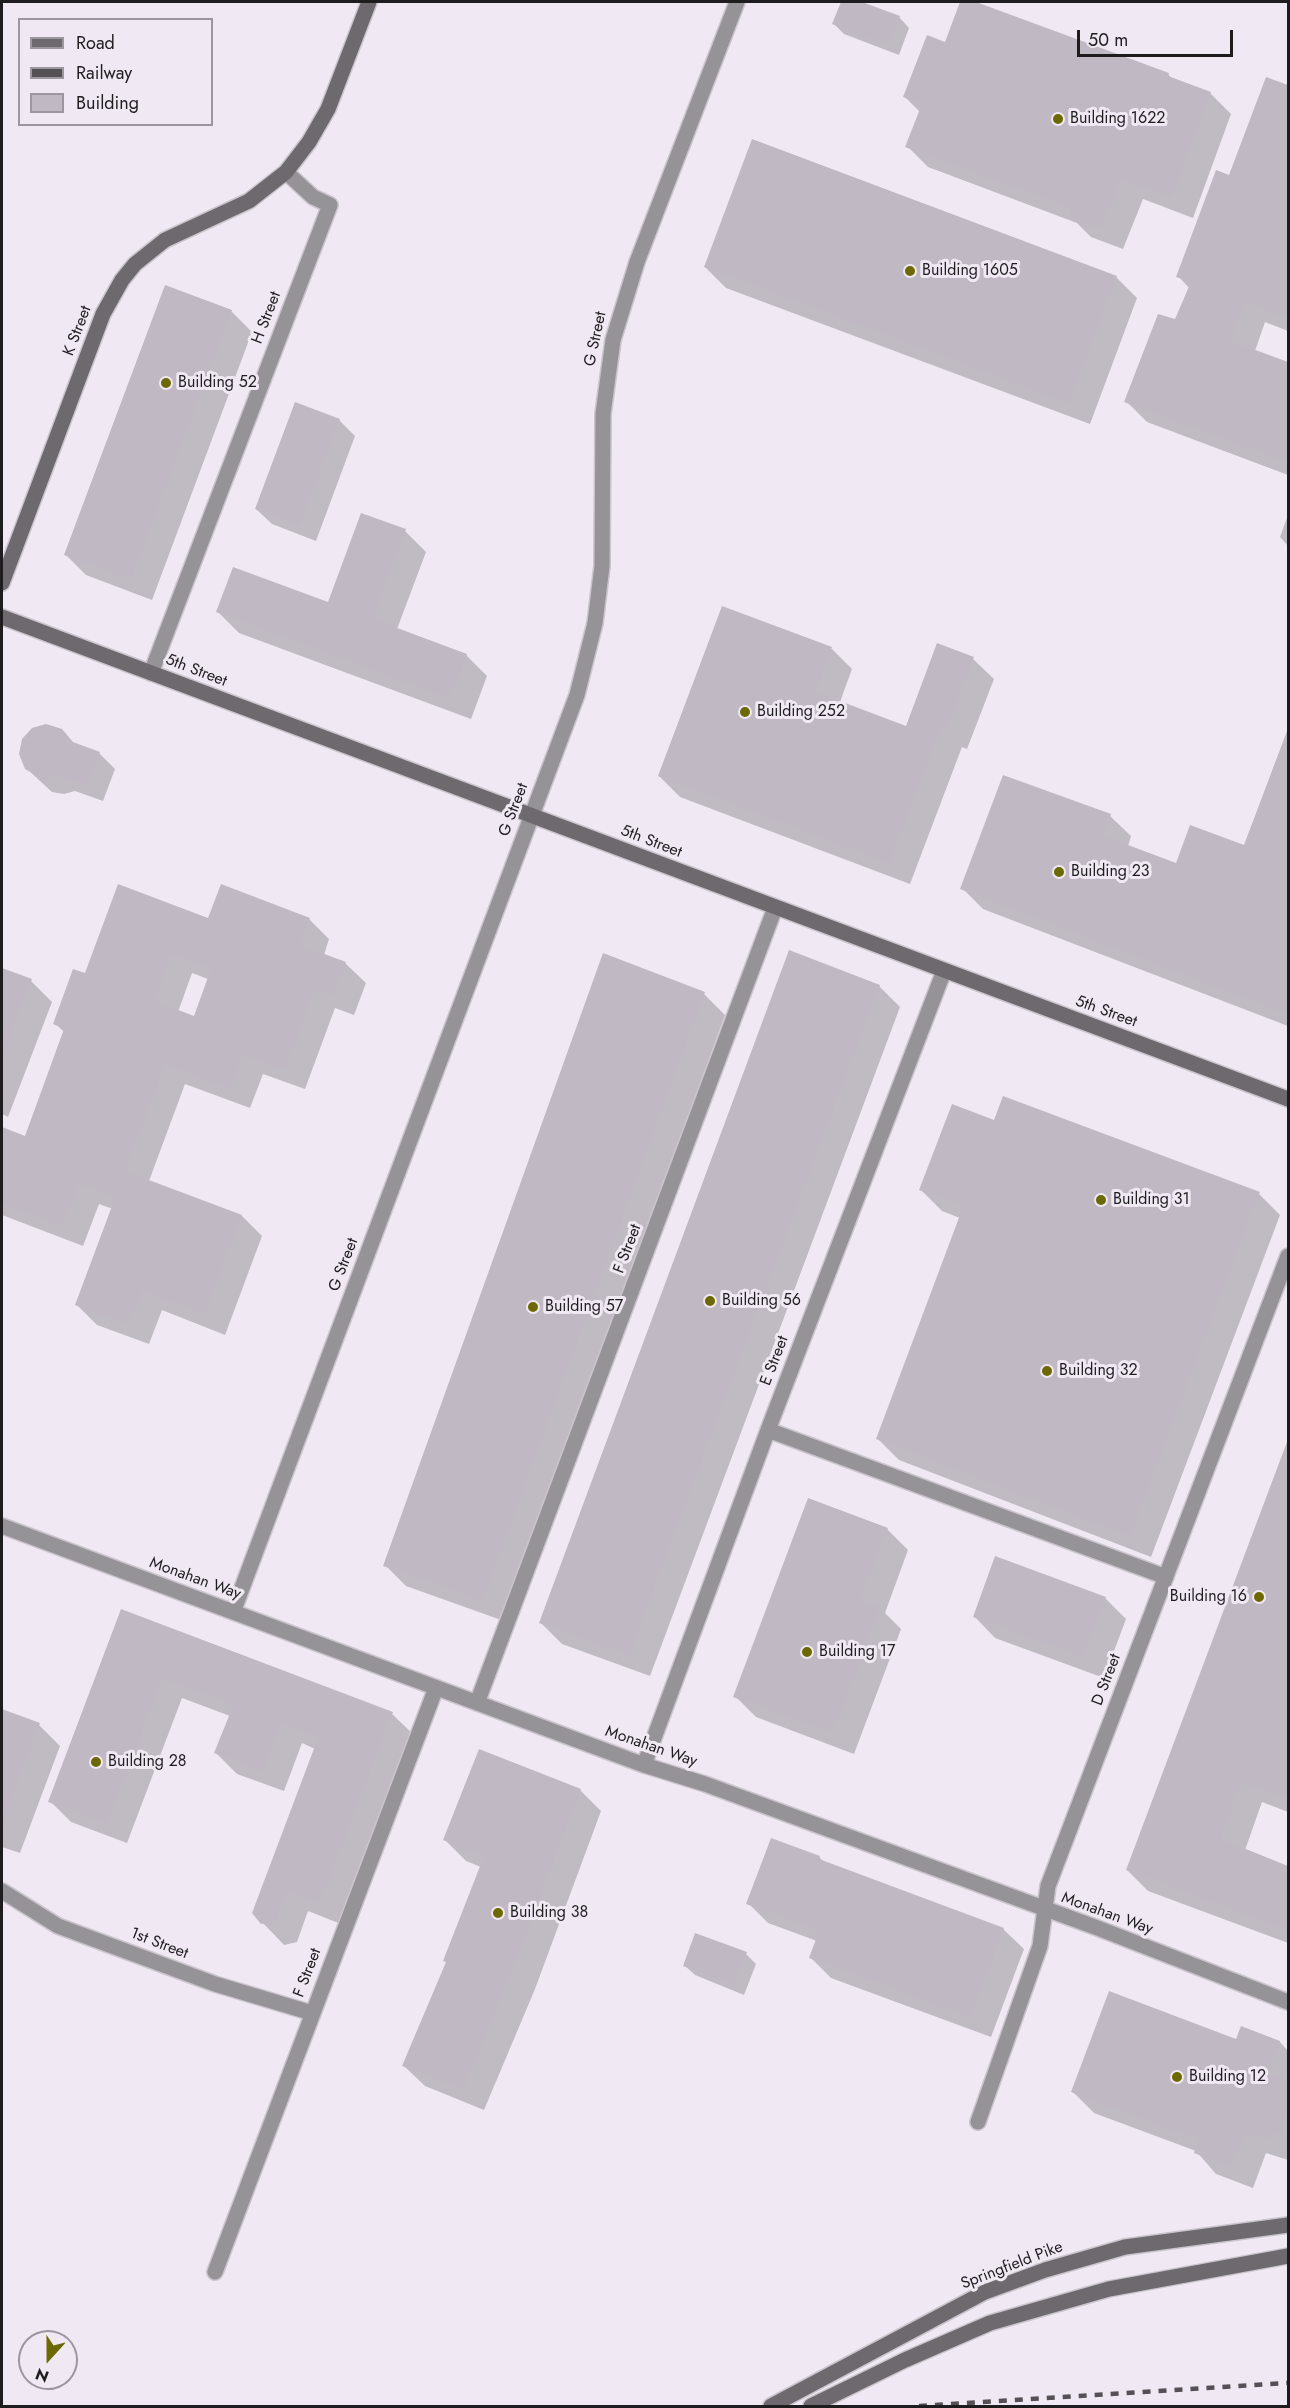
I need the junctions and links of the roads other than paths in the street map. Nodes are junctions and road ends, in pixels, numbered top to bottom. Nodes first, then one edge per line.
1 (369, 2) edge
2 (737, 2) edge
3 (286, 172) junction
4 (2, 583) edge
5 (2, 617) edge
6 (151, 673) junction
7 (531, 816) junction
8 (775, 908) junction
9 (944, 971) junction
10 (1288, 1099) edge
11 (1288, 1256) edge
12 (768, 1430) junction
13 (2, 1526) edge
14 (1166, 1577) junction
15 (233, 1612) junction
16 (436, 1688) junction
17 (477, 1703) junction
18 (644, 1765) junction
19 (2, 1892) edge
20 (1044, 1911) junction
21 (1288, 2002) edge
22 (312, 2013) junction
23 (978, 2122) dead end
24 (1288, 2225) edge
25 (1288, 2256) edge
26 (215, 2272) dead end
27 (771, 2406) edge
28 (811, 2406) edge

1 - 3 street
2 - 7 street, G Street
3 - 4 street, K Street
3 - 6 street, H Street
5 - 6 street, 5th Street
6 - 7 street, 5th Street
7 - 8 street, 5th Street
7 - 15 street, G Street
8 - 9 street, 5th Street
8 - 17 street, F Street
9 - 10 street, 5th Street
9 - 12 street, E Street
11 - 14 street, D Street
12 - 14 street
12 - 18 street, E Street
13 - 15 street, Monahan Way
14 - 20 street, D Street
15 - 16 street, Monahan Way
16 - 17 street, Monahan Way
16 - 22 street, F Street
17 - 18 street, Monahan Way
18 - 20 street, Monahan Way
19 - 22 street, 1st Street
20 - 21 street, Monahan Way
20 - 23 street, D Street
22 - 26 street, F Street
24 - 27 street, Springfield Pike
25 - 28 street

